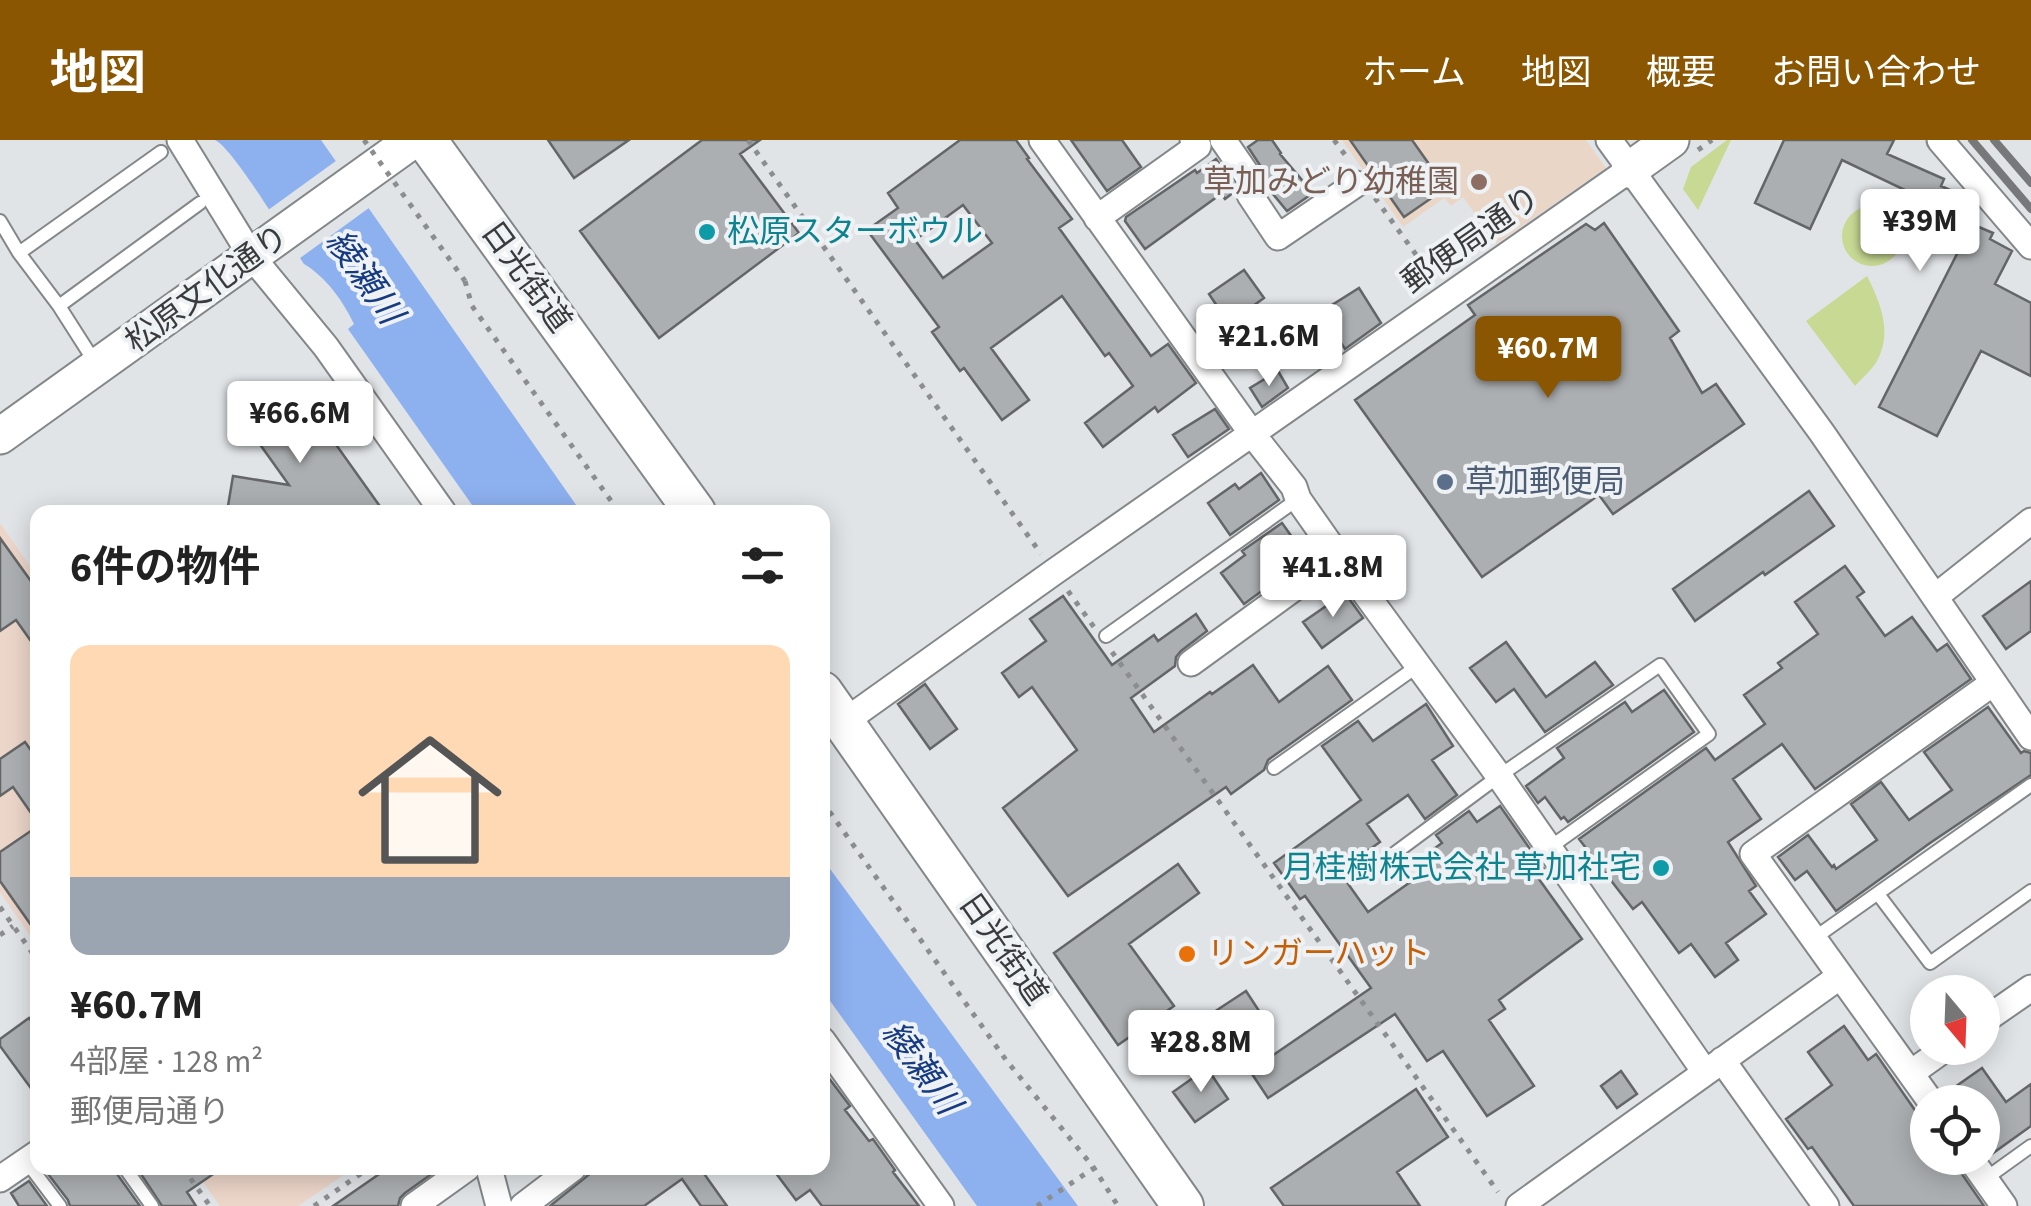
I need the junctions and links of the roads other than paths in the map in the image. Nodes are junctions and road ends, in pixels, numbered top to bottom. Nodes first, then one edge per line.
1 (414, 140) edge
2 (426, 140) edge
3 (1042, 140) edge
4 (1223, 140) edge
5 (1609, 140) edge
6 (1670, 140) edge
7 (1940, 140) edge
8 (1199, 142) edge
9 (171, 146) edge
10 (1630, 170) junction
11 (1361, 182) road end
12 (200, 204) dead end
13 (1097, 218) junction
14 (0, 221) edge
15 (2031, 246) edge
16 (260, 251) junction
17 (19, 254) junction
18 (59, 306) junction
19 (98, 366) junction
20 (1253, 435) junction
21 (0, 436) edge
22 (1298, 499) junction
23 (438, 505) edge
24 (690, 505) edge
25 (2031, 521) edge
26 (1338, 556) junction
27 (1935, 597) junction
28 (1102, 636) road end
29 (1191, 663) dead end
30 (1419, 665) junction
31 (1993, 684) junction
32 (833, 707) edge
33 (2031, 738) edge
34 (1274, 768) dead end
35 (1499, 776) junction
36 (2031, 785) edge
37 (1550, 848) junction
38 (1387, 859) dead end
39 (2031, 891) edge
40 (1878, 894) junction
41 (1814, 940) junction
42 (1840, 977) junction
43 (2031, 988) edge
44 (2000, 1010) edge
45 (830, 1051) edge
46 (1920, 1065) edge
47 (1714, 1066) junction
48 (1910, 1072) junction
49 (1920, 1085) edge
50 (2031, 1146) edge
51 (30, 1158) edge
52 (2000, 1159) edge
53 (42, 1175) edge
54 (130, 1175) edge
55 (457, 1175) edge
56 (491, 1175) edge
57 (563, 1175) edge
58 (1983, 1175) edge
59 (0, 1179) edge
60 (1512, 1203) edge
61 (60, 1206) edge
62 (152, 1206) edge
63 (414, 1206) edge
64 (499, 1206) edge
65 (523, 1206) edge
66 (941, 1206) edge
67 (1183, 1206) edge
68 (1826, 1206) edge
69 (2004, 1206) edge

1 - 16 street, 松原文化通り
2 - 24 main road, 日光街道
3 - 13 street
4 - 11 street
5 - 10 street
6 - 10 street
7 - 15 street
8 - 13 street
9 - 16 street
9 - 17 lane
10 - 20 street, 郵便局通り
10 - 27 street
12 - 18 lane
13 - 20 street
14 - 17 lane
16 - 19 street, 松原文化通り
16 - 23 street
17 - 18 lane
18 - 19 lane
19 - 21 street, 松原文化通り
20 - 22 street
20 - 32 street, 郵便局通り
22 - 26 street
22 - 28 lane
25 - 27 street
26 - 29 street
26 - 30 street
27 - 31 street
30 - 34 lane
30 - 35 street
31 - 33 street
31 - 41 street
32 - 67 main road, 日光街道
35 - 37 street
35 - 37 lane
35 - 38 lane
36 - 40 lane
37 - 47 street
39 - 40 lane
40 - 41 lane
41 - 42 street
42 - 47 street
42 - 48 street
43 - 44 street
45 - 66 street
46 - 48 street
47 - 60 street
47 - 68 street
48 - 49 street
50 - 52 lane
51 - 59 street
53 - 61 lane
54 - 62 lane
55 - 63 street
56 - 64 street
57 - 65 street
58 - 69 street

